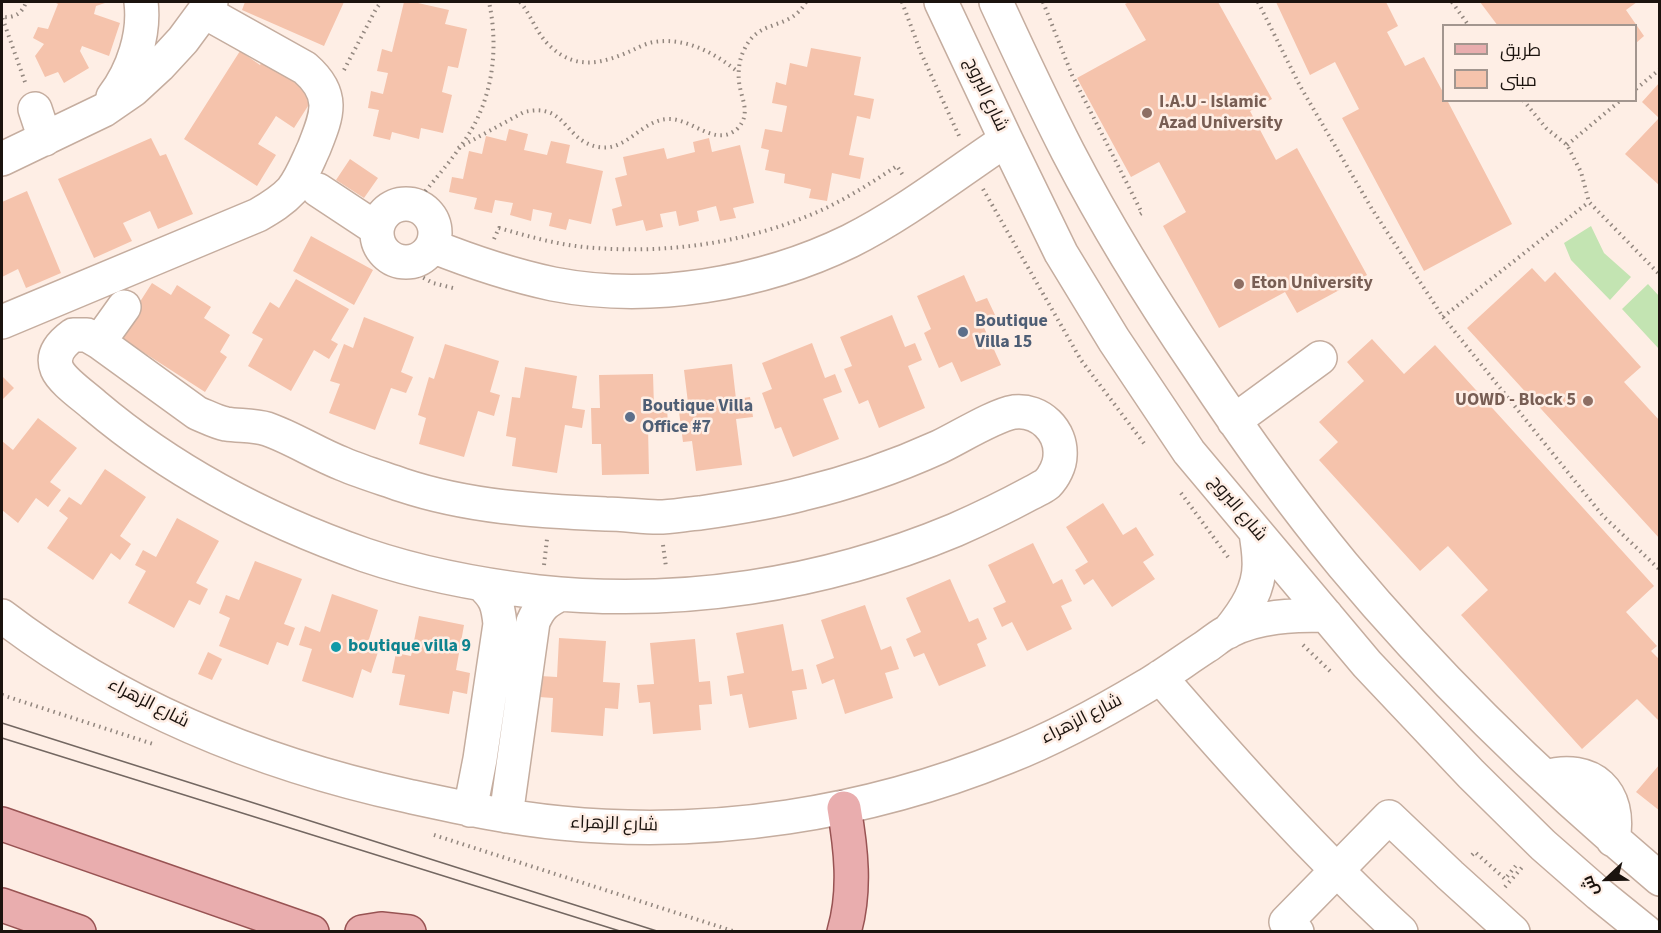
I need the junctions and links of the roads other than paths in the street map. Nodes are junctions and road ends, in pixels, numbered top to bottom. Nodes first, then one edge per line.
1 (141, 2) edge
2 (941, 2) edge
3 (996, 2) edge
4 (208, 7) edge
5 (104, 110) junction
6 (1006, 140) junction
7 (2, 159) edge
8 (318, 190) dead end
9 (377, 230) junction
10 (432, 246) junction
11 (124, 307) dead end
12 (2, 322) edge
13 (99, 342) junction
14 (1314, 352) dead end
15 (1229, 414) junction
16 (1256, 532) junction
17 (481, 584) junction
18 (552, 593) junction
19 (1326, 615) junction
20 (2, 616) edge
21 (1228, 632) junction
22 (1160, 677) junction
23 (844, 808) junction
24 (470, 810) junction
25 (506, 816) junction
26 (2, 824) edge
27 (1337, 871) junction
28 (1659, 879) edge
29 (5, 908) edge
30 (79, 932) edge
31 (312, 932) edge
32 (362, 932) edge
33 (409, 932) edge
34 (844, 932) edge
35 (1297, 932) edge
36 (1401, 932) edge
37 (1512, 932) edge
38 (1646, 932) edge

1 - 5 street
2 - 6 street, شارع البروج
3 - 15 street
4 - 5 street
4 - 12 street
5 - 7 street
6 - 10 street
6 - 16 street, شارع البروج
8 - 9 street
9 - 10 street
9 - 10 street
11 - 13 street
13 - 17 street
13 - 18 street
14 - 15 street
15 - 28 street
16 - 19 street, شارع البروج
16 - 21 street, شارع الزهراء
17 - 18 street
17 - 24 street
18 - 25 street
19 - 21 street, شارع الزهراء
19 - 38 street, شارع البروج
20 - 24 street, شارع الزهراء
21 - 22 street, شارع الزهراء
22 - 23 street, شارع الزهراء
22 - 27 street
23 - 25 street, شارع الزهراء
23 - 34 main road
24 - 25 street, شارع الزهراء
26 - 31 main road
27 - 35 street
27 - 36 street
27 - 37 street
29 - 30 main road
32 - 33 main road

